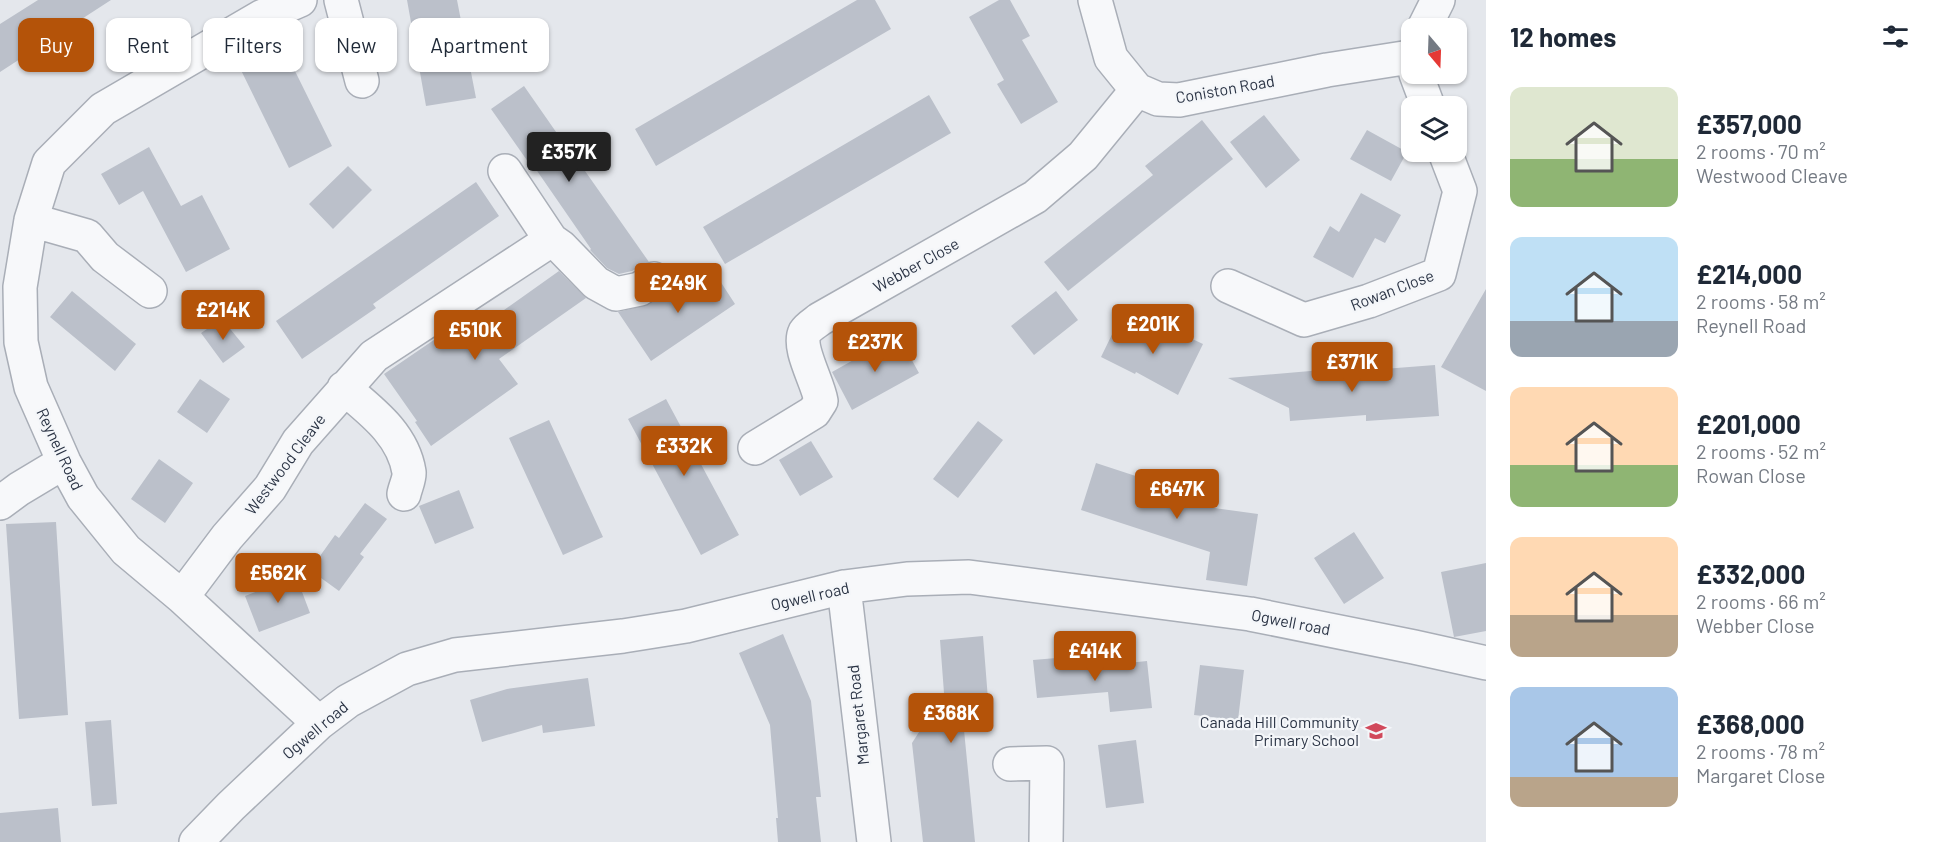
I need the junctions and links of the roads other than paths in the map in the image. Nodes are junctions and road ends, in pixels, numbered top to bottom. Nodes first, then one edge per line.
1 (300, 0) edge
2 (340, 0) edge
3 (1095, 0) edge
4 (1438, 0) edge
5 (1430, 18) edge
6 (1401, 57) edge
7 (362, 81) dead end
8 (1137, 90) junction
9 (1449, 162) edge
10 (505, 171) dead end
11 (31, 220) junction
12 (551, 240) junction
13 (654, 279) dead end
14 (1228, 286) dead end
15 (150, 291) dead end
16 (344, 388) junction
17 (755, 448) dead end
18 (64, 462) junction
19 (404, 494) dead end
20 (0, 503) edge
21 (844, 587) junction
22 (182, 597) junction
23 (1486, 663) edge
24 (319, 723) junction
25 (1010, 764) dead end
26 (196, 842) edge
27 (874, 842) edge
28 (1046, 842) edge

1 - 11 street, Reynell Road
2 - 7 street
3 - 8 street
4 - 5 street
6 - 8 street, Coniston Road
8 - 17 street, Webber Close
9 - 14 street, Rowan Close
10 - 12 street
11 - 15 street
11 - 18 street, Reynell Road
12 - 13 street
12 - 16 street, Westwood Cleave
16 - 19 street
16 - 22 street, Westwood Cleave
18 - 20 street
18 - 22 street, Reynell Road
21 - 23 street, Ogwell road
21 - 24 street, Ogwell road
21 - 27 street, Margaret Road
22 - 24 street, Reynell Road
24 - 26 street, Ogwell road
25 - 28 street

